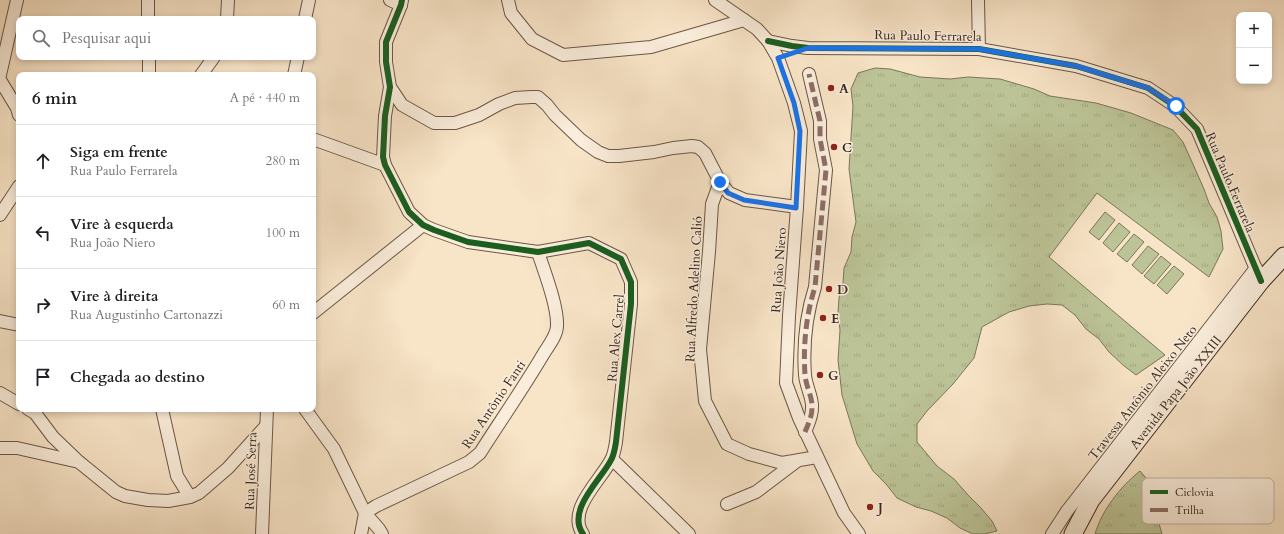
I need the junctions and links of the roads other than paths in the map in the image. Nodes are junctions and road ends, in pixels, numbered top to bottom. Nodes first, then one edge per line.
1 (17, 0) edge
2 (148, 0) edge
3 (228, 0) edge
4 (309, 0) edge
5 (390, 0) edge
6 (508, 0) edge
7 (715, 0) edge
8 (978, 0) edge
9 (402, 2) edge
10 (148, 16) edge
11 (227, 16) edge
12 (306, 16) edge
13 (744, 20) junction
14 (768, 41) junction
15 (808, 48) junction
16 (979, 49) junction
17 (778, 58) junction
18 (149, 60) edge
19 (212, 60) edge
20 (297, 60) edge
21 (149, 72) edge
22 (203, 72) edge
23 (295, 72) edge
24 (0, 74) edge
25 (809, 74) dead end
26 (0, 80) edge
27 (390, 87) junction
28 (16, 106) edge
29 (316, 140) edge
30 (385, 165) junction
31 (720, 182) junction
32 (16, 191) edge
33 (796, 208) junction
34 (0, 215) edge
35 (423, 225) junction
36 (538, 252) junction
37 (1284, 256) edge
38 (1259, 275) junction
39 (316, 311) edge
40 (0, 321) edge
41 (16, 324) edge
42 (0, 393) edge
43 (16, 402) edge
44 (33, 412) edge
45 (163, 412) edge
46 (267, 412) edge
47 (307, 412) edge
48 (266, 426) junction
49 (805, 432) junction
50 (0, 448) edge
51 (817, 457) junction
52 (612, 460) junction
53 (799, 460) junction
54 (79, 462) junction
55 (190, 497) junction
56 (727, 504) dead end
57 (365, 513) junction
58 (262, 534) edge
59 (360, 534) edge
60 (382, 534) edge
61 (583, 534) edge
62 (689, 534) edge
63 (859, 534) edge
64 (1052, 534) edge
65 (1073, 534) edge

1 - 24 street
2 - 10 street
3 - 11 street
4 - 12 street
5 - 9 street
6 - 13 street
7 - 13 street, Rua João Niero
8 - 16 street
9 - 27 street, Rua Alex Carrel
13 - 14 street, Rua João Niero
14 - 15 street, Rua Paulo Ferrarela
14 - 17 street, Rua João Niero
15 - 16 street, Rua Paulo Ferrarela
15 - 17 street, Rua Paulo Ferrarela
16 - 38 street, Rua Paulo Ferrarela
17 - 33 street, Rua João Niero
18 - 21 street
19 - 22 street
20 - 23 street
25 - 49 street
26 - 28 street
27 - 30 street, Rua Alex Carrel
27 - 31 street
29 - 30 street
30 - 35 street, Rua Alex Carrel
31 - 33 street
31 - 53 street, Rua Alfredo Adelino Calió
32 - 34 street
33 - 49 street, Rua João Niero
35 - 36 street, Rua Alex Carrel
35 - 39 street
36 - 52 street, Rua Alex Carrel
36 - 57 street, Rua Antônio Fanti
37 - 38 main road, Avenida Papa João XXIII
38 - 64 street, Travessa Antônio Aleixo Neto
38 - 65 main road, Avenida Papa João XXIII
40 - 41 street
42 - 43 street
44 - 54 street
45 - 55 street
46 - 48 street, Rua José Serra
47 - 57 street
48 - 55 street
48 - 58 street, Rua José Serra
49 - 51 street, Rua João Niero
50 - 54 street
51 - 53 street, Rua Alfredo Adelino Calió
51 - 63 street, Rua João Niero
52 - 61 street
52 - 62 street
53 - 56 street
54 - 55 street
57 - 59 street
57 - 60 street

